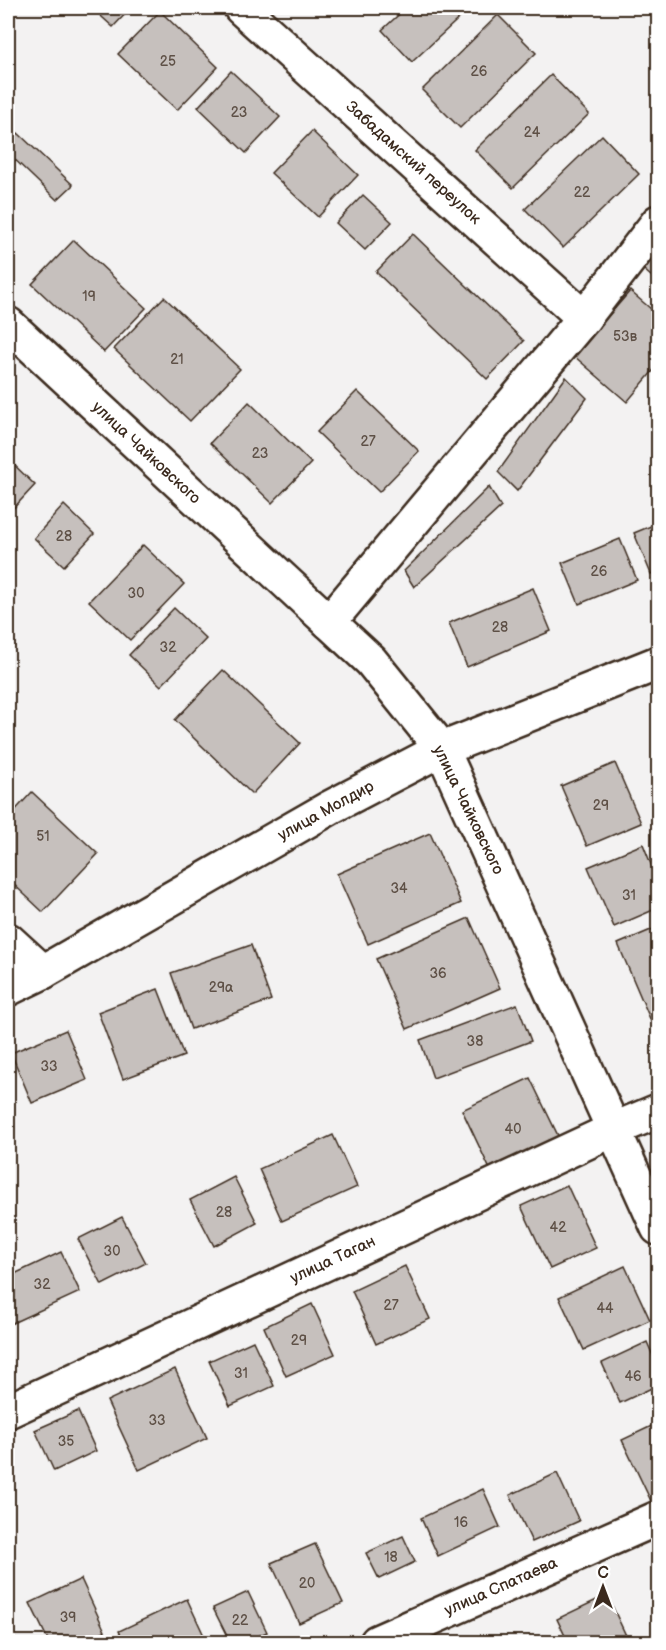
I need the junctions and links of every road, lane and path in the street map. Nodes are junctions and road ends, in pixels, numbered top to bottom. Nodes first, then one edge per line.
1 (241, 8) edge
2 (658, 222) edge
3 (584, 318) junction
4 (8, 324) edge
5 (329, 622) junction
6 (658, 663) edge
7 (442, 749) junction
8 (8, 940) edge
9 (43, 972) junction
10 (8, 989) edge
11 (658, 1111) edge
12 (615, 1129) junction
13 (658, 1228) edge
14 (8, 1411) edge
15 (658, 1518) edge
16 (377, 1642) edge

1 - 3 street, Забадамский переулок
2 - 3 street
3 - 5 street
4 - 5 street, улица Чайковского
5 - 7 street, улица Чайковского
6 - 7 street, улица Молдир
7 - 9 street, улица Молдир
7 - 12 street, улица Чайковского
8 - 9 street
9 - 10 street, улица Молдир
11 - 12 street, улица Таган
12 - 13 street, улица Чайковского
12 - 14 street, улица Таган
15 - 16 street, улица Спатаева

